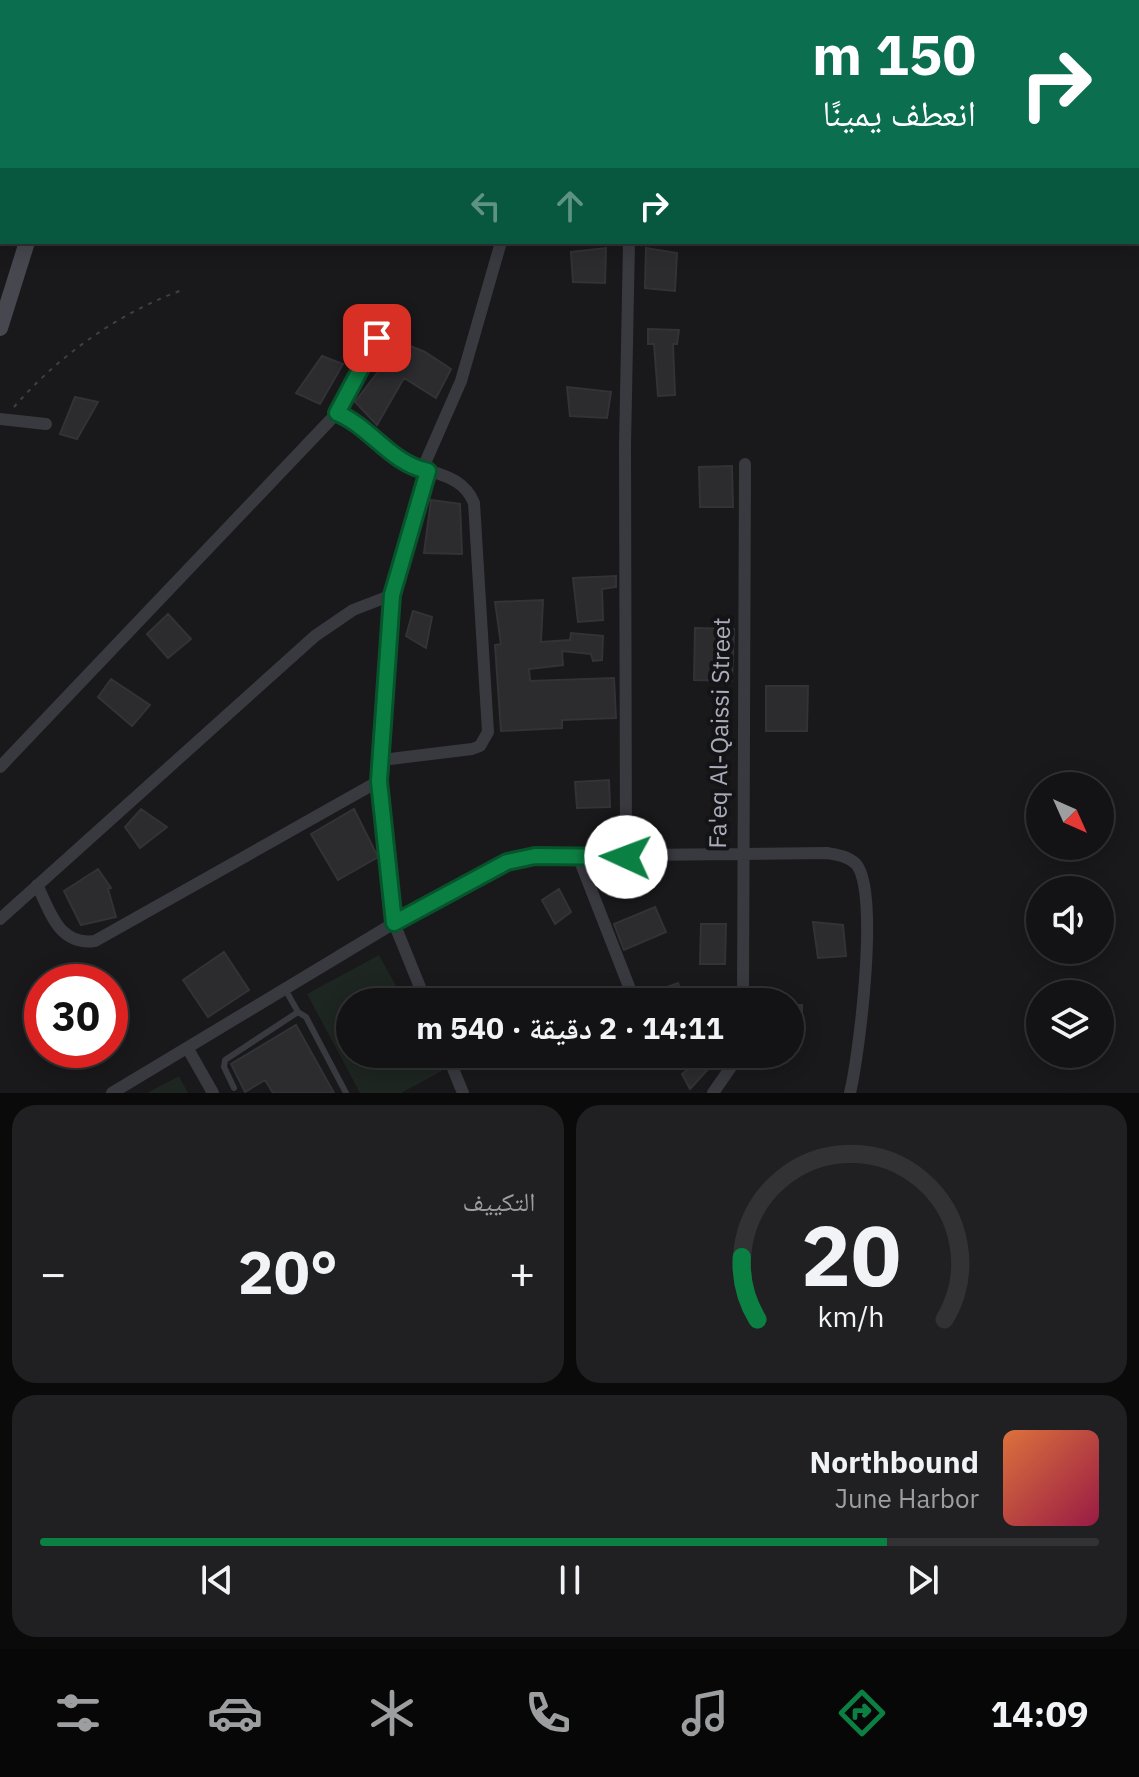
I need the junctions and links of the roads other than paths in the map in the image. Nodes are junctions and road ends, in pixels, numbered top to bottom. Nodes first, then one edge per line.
1 (26, 244) edge
2 (500, 244) edge
3 (629, 244) edge
4 (0, 328) edge
5 (377, 338) dead end
6 (337, 413) junction
7 (2, 419) edge
8 (46, 424) dead end
9 (745, 464) dead end
10 (425, 471) junction
11 (392, 595) junction
12 (382, 760) junction
13 (0, 767) edge
14 (379, 781) junction
15 (741, 855) junction
16 (578, 856) junction
17 (626, 857) junction
18 (37, 885) junction
19 (0, 919) edge
20 (394, 923) junction
21 (420, 988) edge
22 (630, 988) edge
23 (743, 988) edge
24 (285, 989) junction
25 (298, 1012) junction
26 (188, 1049) junction
27 (453, 1068) edge
28 (730, 1068) edge
29 (234, 1088) dead end
30 (112, 1093) edge
31 (213, 1093) edge
32 (346, 1093) edge
33 (463, 1093) edge
34 (713, 1093) edge
35 (850, 1093) edge

1 - 4 street
2 - 10 street
3 - 17 street
5 - 6 street
6 - 10 street
6 - 13 street
7 - 8 street
9 - 15 street, Fa'eq Al-Qaissi Street
10 - 11 street
10 - 12 street
11 - 12 street
11 - 18 street
12 - 14 street
14 - 18 street
14 - 20 street
15 - 17 street
15 - 23 street, Fa'eq Al-Qaissi Street
15 - 35 street
16 - 17 street
16 - 20 street
16 - 22 street
18 - 19 street
20 - 21 street
20 - 24 street
24 - 25 lane
24 - 26 street
25 - 29 lane
25 - 32 lane
26 - 30 street
26 - 31 street
27 - 33 street
28 - 34 street

